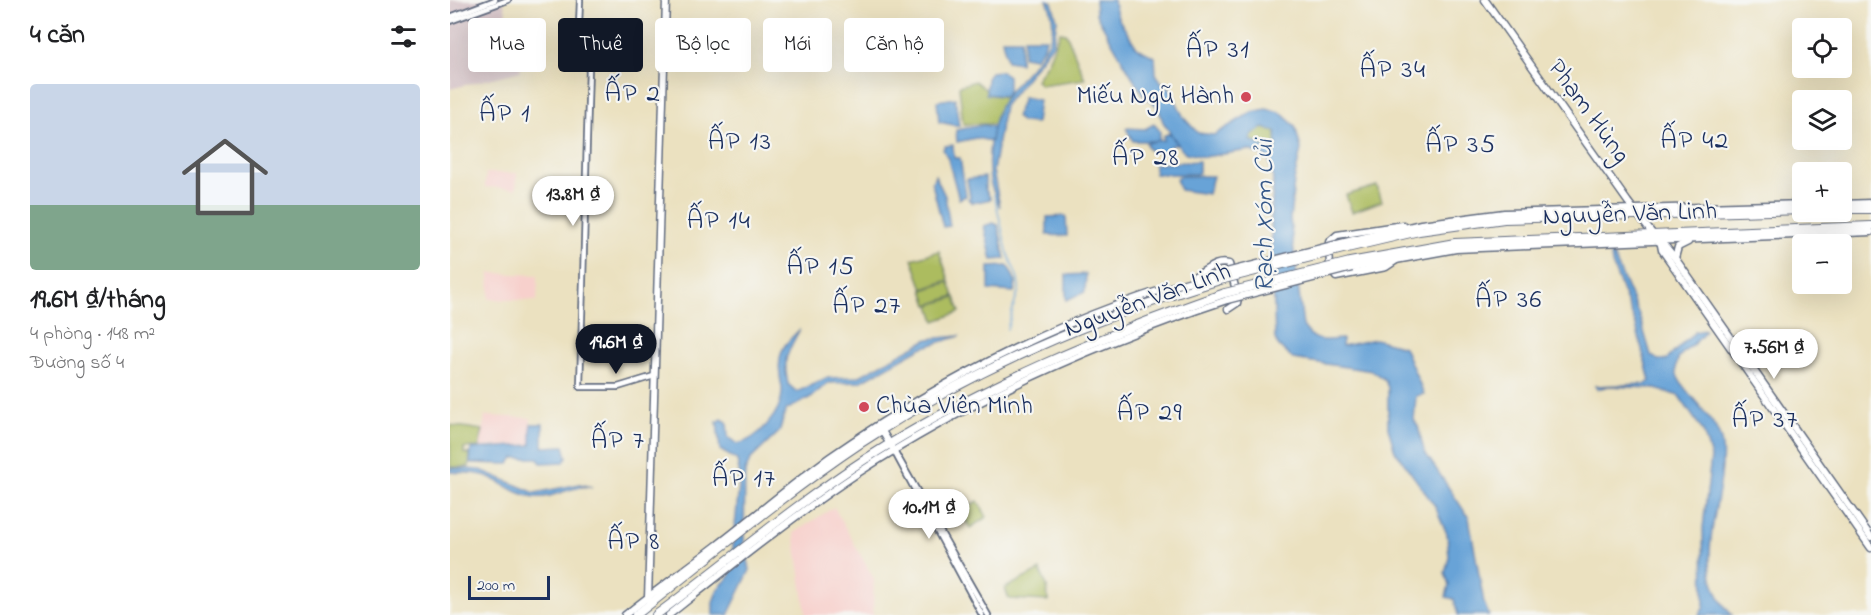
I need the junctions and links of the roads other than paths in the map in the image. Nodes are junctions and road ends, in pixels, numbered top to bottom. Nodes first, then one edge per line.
1 (495, 0) edge
2 (508, 0) edge
3 (580, 0) edge
4 (666, 0) edge
5 (1485, 0) edge
6 (450, 16) edge
7 (450, 21) edge
8 (1628, 201) junction
9 (1871, 203) edge
10 (1792, 204) edge
11 (1852, 204) edge
12 (1609, 208) junction
13 (1852, 209) edge
14 (1871, 209) edge
15 (1635, 210) junction
16 (1792, 210) edge
17 (1413, 226) junction
18 (1871, 226) edge
19 (1871, 232) edge
20 (1696, 240) junction
21 (1658, 241) junction
22 (1540, 242) junction
23 (1346, 245) junction
24 (1675, 258) junction
25 (1398, 259) junction
26 (1351, 265) junction
27 (1219, 277) junction
28 (1178, 285) junction
29 (1228, 309) dead end
30 (654, 376) junction
31 (880, 428) junction
32 (894, 451) junction
33 (1871, 537) edge
34 (1871, 548) edge
35 (727, 566) junction
36 (648, 601) junction
37 (979, 603) junction
38 (626, 615) edge
39 (636, 615) edge
40 (648, 615) edge
41 (656, 615) edge
42 (669, 615) edge
43 (982, 615) edge
44 (988, 615) edge

1 - 6 street
2 - 7 street
3 - 30 street
4 - 30 main road
5 - 8 main road, Phạm Hùng
8 - 12 main road
8 - 15 main road, Phạm Hùng
9 - 11 main road
10 - 15 main road, Nguyễn Văn Linh
12 - 15 main road, Nguyễn Văn Linh
12 - 17 main road, Nguyễn Văn Linh
13 - 14 highway
15 - 16 highway, Nguyễn Văn Linh
15 - 21 main road, Phạm Hùng
15 - 23 highway, Nguyễn Văn Linh
17 - 23 main road, Nguyễn Văn Linh
17 - 25 main road
18 - 21 highway, Nguyễn Văn Linh
19 - 20 main road, Nguyễn Văn Linh
20 - 21 main road, Nguyễn Văn Linh
20 - 24 main road
21 - 22 highway, Nguyễn Văn Linh
21 - 24 main road, Phạm Hùng
21 - 34 main road, Phạm Hùng
22 - 25 main road, Nguyễn Văn Linh
22 - 26 highway, Nguyễn Văn Linh
23 - 27 highway, Nguyễn Văn Linh, bridge
24 - 33 main road, Phạm Hùng
25 - 26 main road, Nguyễn Văn Linh
26 - 32 highway, Nguyễn Văn Linh, bridge
27 - 28 main road, Nguyễn Văn Linh
27 - 31 highway, Nguyễn Văn Linh
28 - 29 main road
28 - 31 main road, Nguyễn Văn Linh
30 - 36 main road
31 - 32 main road
31 - 36 highway, Nguyễn Văn Linh
32 - 35 highway, Nguyễn Văn Linh
32 - 37 street
35 - 41 highway, Nguyễn Văn Linh
35 - 42 main road, Nguyễn Văn Linh
36 - 38 main road, Nguyễn Văn Linh
36 - 39 highway, Nguyễn Văn Linh
36 - 40 highway
37 - 43 street
37 - 44 street

